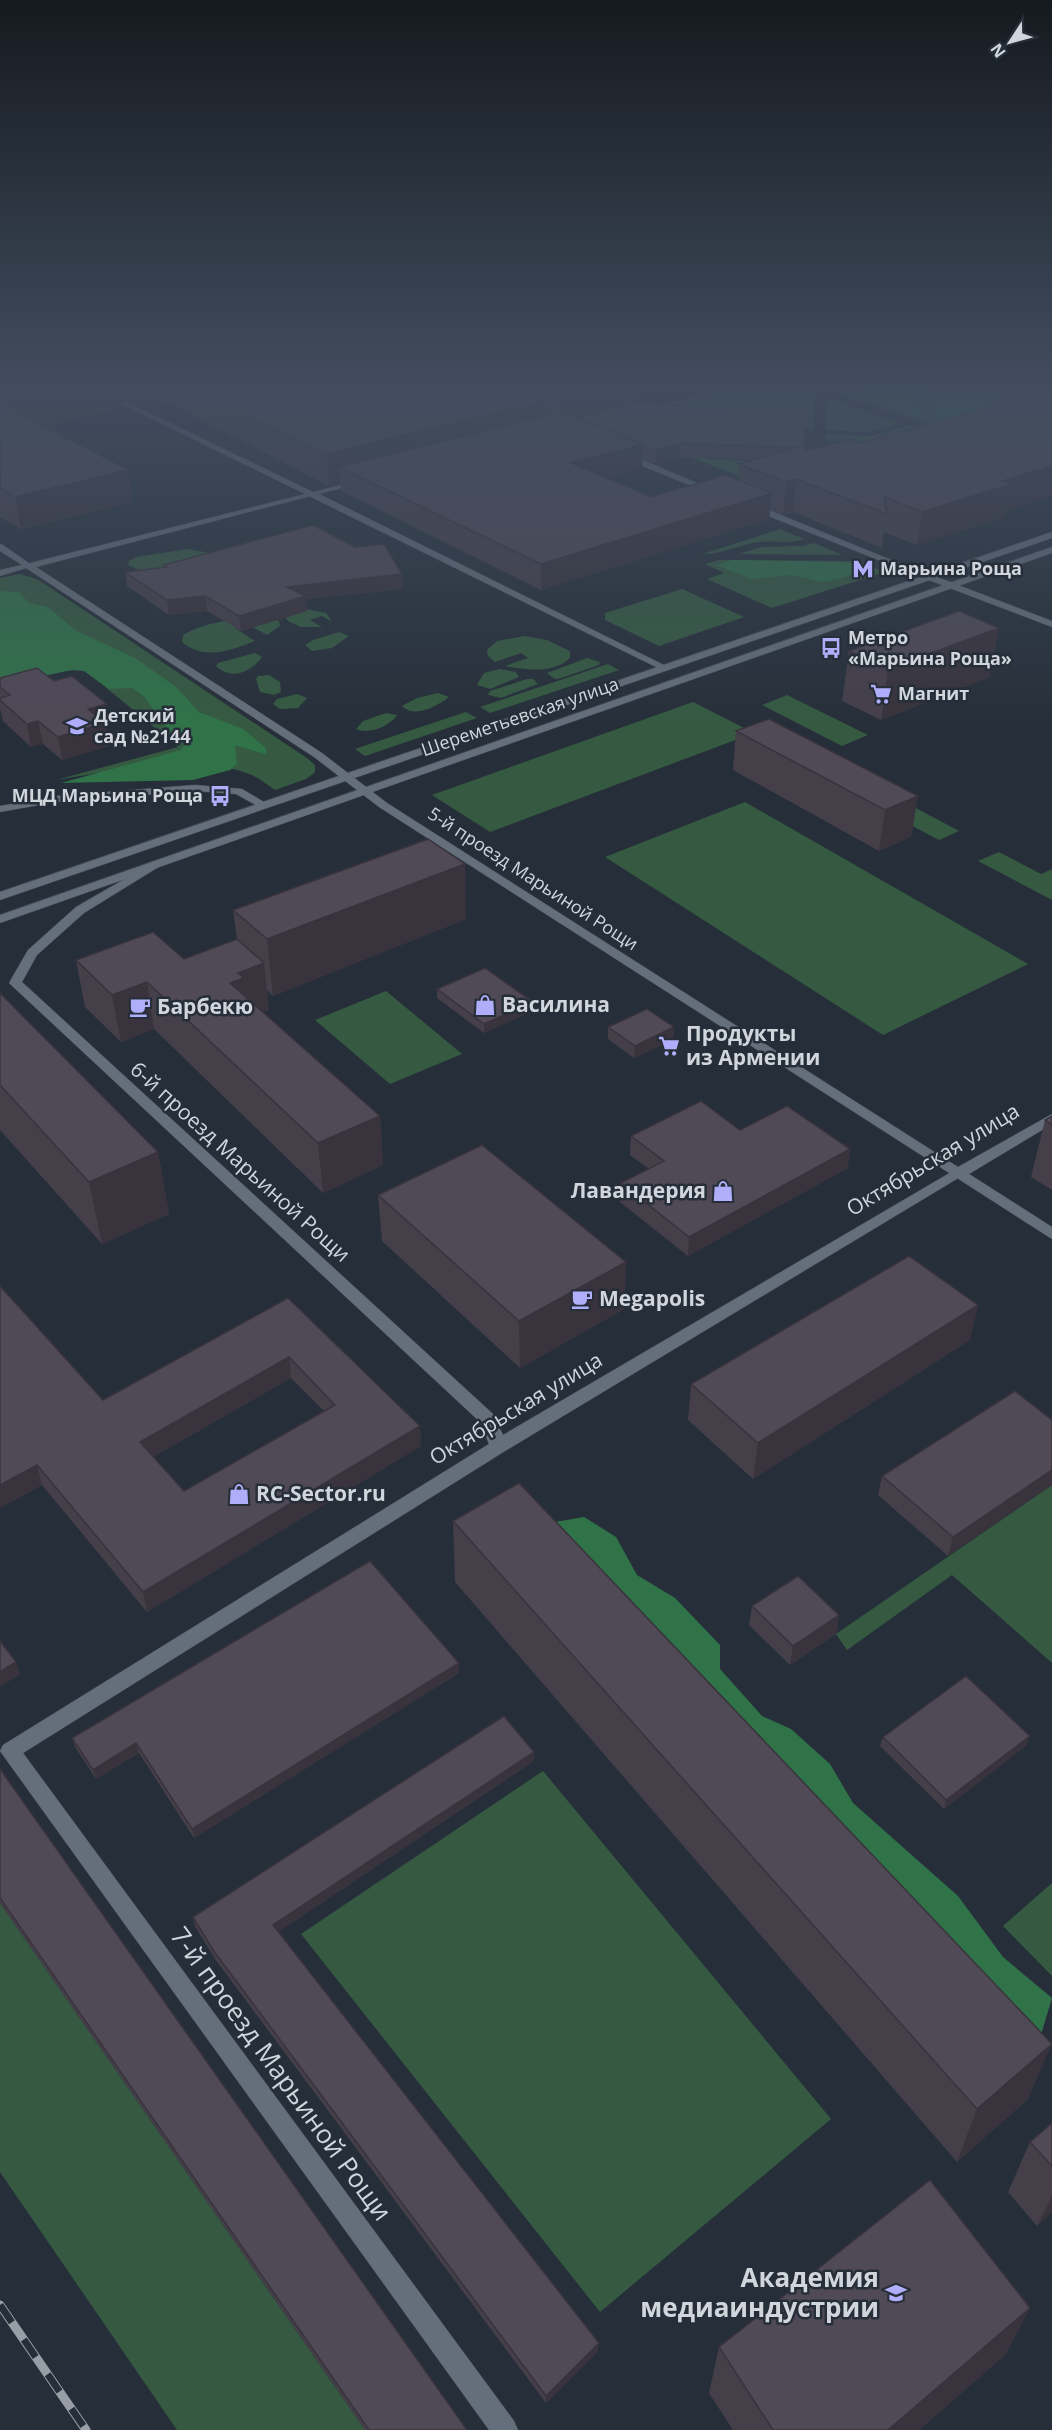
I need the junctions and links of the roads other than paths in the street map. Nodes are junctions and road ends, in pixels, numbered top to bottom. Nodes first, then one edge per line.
1 (291, 499) edge
2 (323, 499) edge
3 (747, 505) edge
4 (1052, 535) edge
5 (0, 547) edge
6 (1052, 550) edge
7 (29, 566) junction
8 (0, 573) edge
9 (929, 578) junction
10 (950, 586) junction
11 (1052, 624) edge
12 (665, 668) junction
13 (346, 777) junction
14 (363, 791) junction
15 (263, 806) junction
16 (0, 809) edge
17 (156, 864) junction
18 (0, 896) edge
19 (0, 919) edge
20 (1052, 1118) edge
21 (958, 1174) junction
22 (1052, 1234) edge
23 (499, 1446) junction
24 (10, 1751) joint
25 (506, 2430) edge

1 - 7 street
2 - 12 street
3 - 9 street
4 - 9 street, Шереметьевская улица
5 - 7 street, 5-й проезд Марьиной Рощи
6 - 10 street, Шереметьевская улица
7 - 8 street
7 - 13 street, 5-й проезд Марьиной Рощи
9 - 10 street
9 - 12 street, Шереметьевская улица
10 - 11 street
10 - 14 street, Шереметьевская улица
12 - 13 street, Шереметьевская улица
13 - 14 street, 5-й проезд Марьиной Рощи
13 - 15 street, Шереметьевская улица
14 - 17 street, Шереметьевская улица
14 - 21 street, 5-й проезд Марьиной Рощи
15 - 16 street
15 - 18 street, Шереметьевская улица
17 - 19 street, Шереметьевская улица
17 - 23 street, 6-й проезд Марьиной Рощи
20 - 21 street, Октябрьская улица
21 - 22 street, 5-й проезд Марьиной Рощи
21 - 23 street, Октябрьская улица
23 - 24 street, Октябрьская улица
24 - 25 street, 7-й проезд Марьиной Рощи

